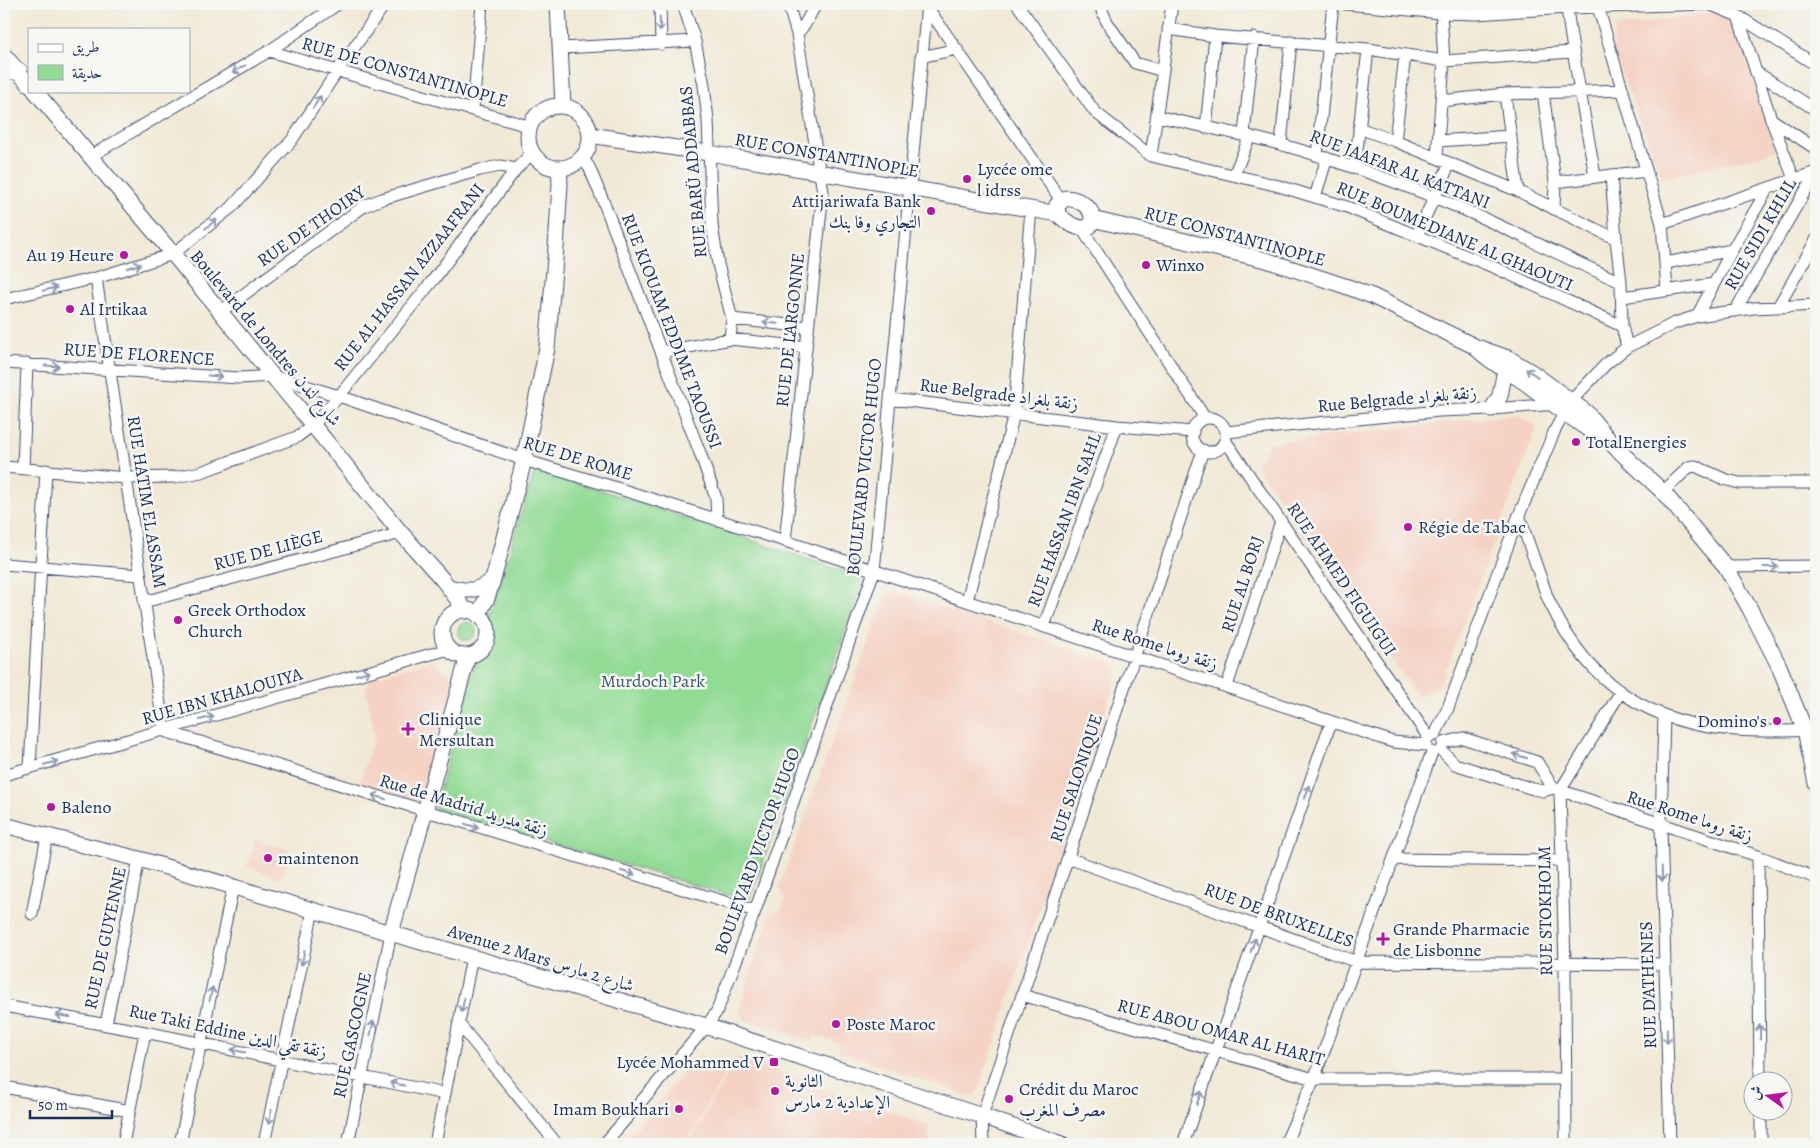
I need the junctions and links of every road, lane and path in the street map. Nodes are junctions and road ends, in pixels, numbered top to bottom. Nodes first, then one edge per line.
1 (338, 4) edge
2 (385, 4) edge
3 (482, 4) edge
4 (558, 4) edge
5 (660, 4) edge
6 (684, 4) edge
7 (788, 4) edge
8 (816, 4) edge
9 (926, 4) edge
10 (1017, 4) edge
11 (1102, 4) edge
12 (1172, 4) edge
13 (1333, 4) edge
14 (1346, 4) edge
15 (1709, 4) edge
16 (1598, 7) junction
17 (1567, 8) junction
18 (1477, 9) edge
19 (1441, 14) junction
20 (1738, 16) junction
21 (1168, 29) junction
22 (797, 34) junction
23 (1216, 36) junction
24 (1254, 38) junction
25 (695, 41) junction
26 (1291, 42) junction
27 (661, 44) junction
28 (1330, 46) junction
29 (562, 48) junction
30 (957, 49) junction
31 (1368, 49) junction
32 (269, 51) junction
33 (1572, 52) junction
34 (4, 55) edge
35 (1405, 55) junction
36 (922, 57) junction
37 (1444, 61) junction
38 (1816, 65) edge
39 (338, 70) junction
40 (1163, 71) junction
41 (1756, 72) junction
42 (17, 75) edge
43 (1623, 90) junction
44 (1581, 91) junction
45 (36, 92) edge
46 (1544, 92) junction
47 (1505, 94) junction
48 (1441, 101) junction
49 (563, 106) junction
50 (473, 109) junction
51 (1816, 110) edge
52 (1157, 116) junction
53 (1771, 119) junction
54 (531, 127) junction
55 (1206, 128) junction
56 (1359, 128) junction
57 (590, 135) junction
58 (1247, 135) junction
59 (1511, 136) junction
60 (1395, 141) junction
61 (1438, 141) junction
62 (1281, 144) junction
63 (1816, 148) edge
64 (533, 152) junction
65 (709, 153) junction
66 (91, 156) junction
67 (1151, 156) junction
68 (1322, 157) junction
69 (1437, 157) junction
70 (582, 158) junction
71 (1450, 162) junction
72 (559, 168) junction
73 (1355, 168) junction
74 (516, 169) junction
75 (1646, 171) junction
76 (820, 173) junction
77 (1611, 175) junction
78 (1234, 176) junction
79 (1596, 177) junction
80 (1794, 179) junction
81 (1814, 179) edge
82 (1555, 182) junction
83 (910, 188) junction
84 (1518, 190) junction
85 (1767, 190) junction
86 (1315, 197) junction
87 (1434, 198) junction
88 (1060, 207) junction
89 (1031, 209) junction
90 (1554, 209) junction
91 (1087, 224) junction
92 (1662, 224) junction
93 (1417, 235) junction
94 (1616, 238) junction
95 (1816, 240) edge
96 (1732, 250) junction
97 (173, 254) junction
98 (1666, 263) junction
99 (96, 278) junction
100 (1621, 282) junction
101 (1714, 284) junction
102 (1668, 290) junction
103 (1622, 297) junction
104 (4, 299) edge
105 (1815, 303) edge
106 (1778, 306) junction
107 (1736, 311) junction
108 (220, 312) junction
109 (1697, 316) junction
110 (732, 319) junction
111 (1622, 326) junction
112 (808, 327) junction
113 (730, 339) junction
114 (1474, 346) junction
115 (806, 347) junction
116 (1626, 347) junction
117 (662, 352) junction
118 (4, 363) edge
119 (27, 364) junction
120 (110, 369) junction
121 (1505, 370) junction
122 (272, 376) junction
123 (339, 396) junction
124 (891, 400) junction
125 (1563, 406) junction
126 (1492, 409) junction
127 (1014, 414) junction
128 (1206, 418) junction
129 (314, 424) junction
130 (1117, 426) junction
131 (1193, 432) junction
132 (1226, 436) junction
133 (1203, 450) junction
134 (524, 460) junction
135 (4, 467) edge
136 (23, 468) junction
137 (46, 470) junction
138 (126, 478) junction
139 (1816, 483) edge
140 (1663, 492) junction
141 (1519, 515) junction
142 (717, 520) junction
143 (1282, 521) junction
144 (401, 532) junction
145 (785, 541) junction
146 (4, 564) edge
147 (1816, 566) edge
148 (41, 567) junction
149 (1726, 567) junction
150 (874, 571) junction
151 (140, 575) junction
152 (493, 580) junction
153 (449, 587) junction
154 (967, 601) junction
155 (144, 602) junction
156 (472, 613) junction
157 (1044, 626) junction
158 (449, 649) junction
159 (468, 656) junction
160 (1135, 656) junction
161 (1227, 686) junction
162 (1620, 693) junction
163 (1664, 716) junction
164 (1331, 722) junction
165 (1811, 730) edge
166 (164, 731) junction
167 (1434, 744) junction
168 (30, 768) junction
169 (4, 775) edge
170 (1816, 782) edge
171 (1557, 790) junction
172 (426, 812) junction
173 (4, 825) edge
174 (1661, 825) junction
175 (47, 836) junction
176 (1758, 856) junction
177 (1068, 858) junction
178 (139, 859) junction
179 (1394, 859) junction
180 (1562, 861) junction
181 (1816, 878) edge
182 (233, 886) junction
183 (313, 910) junction
184 (755, 911) junction
185 (32, 914) dead end
186 (1259, 927) junction
187 (391, 933) junction
188 (472, 957) junction
189 (1358, 962) junction
190 (1564, 964) junction
191 (1665, 964) junction
192 (1022, 995) junction
193 (4, 1006) edge
194 (106, 1024) junction
195 (459, 1024) junction
196 (706, 1026) junction
197 (145, 1032) junction
198 (201, 1044) junction
199 (1216, 1051) junction
200 (282, 1060) junction
201 (1760, 1070) edge
202 (362, 1077) junction
203 (1314, 1079) junction
204 (1564, 1079) junction
205 (4, 1087) edge
206 (445, 1094) junction
207 (130, 1111) junction
208 (982, 1116) junction
209 (1760, 1120) edge
210 (123, 1144) edge
211 (180, 1144) edge
212 (264, 1144) edge
213 (348, 1144) edge
214 (435, 1144) edge
215 (558, 1144) edge
216 (604, 1144) edge
217 (983, 1144) edge
218 (1062, 1144) edge
219 (1183, 1144) edge
220 (1284, 1144) edge
221 (1566, 1144) edge
222 (1670, 1144) edge
223 (1761, 1144) edge

1 - 32 street
2 - 39 street
3 - 50 street
4 - 29 street
5 -> 27 street
6 - 25 street, RUE BARÜ ADDABBAS
7 - 22 street, RUE DE L'ARGONNE
8 - 22 street
9 - 30 street
9 - 36 street, BOULEVARD VICTOR HUGO
10 - 67 street, RUE BOUMEDIANE AL GHAOUTI
11 - 40 street
12 - 21 street
13 - 28 street
14 - 19 street
15 - 16 street
15 - 20 street
16 - 17 street
16 - 43 street
17 - 18 street
17 - 33 street
18 - 19 street
19 - 37 street
20 - 38 street
20 - 41 street
21 - 23 street
21 - 40 street
22 - 76 street, RUE DE L'ARGONNE
23 - 24 street
23 - 55 street
24 - 26 street
24 - 58 street
25 - 27 street
25 - 65 street, RUE BARÜ ADDABBAS
26 - 28 street
26 - 62 street
27 - 29 street
28 - 31 street
28 - 68 street
29 - 49 street
30 - 36 street
30 - 88 street
31 - 35 street
31 - 56 street
32 - 39 street, RUE DE CONSTANTINOPLE
32 -> 66 street
33 - 37 street
33 - 44 street
34 - 42 street
35 - 37 street
35 - 60 street
36 - 83 street, BOULEVARD VICTOR HUGO
37 - 48 street
39 - 50 street, RUE DE CONSTANTINOPLE
97 -> 39 street
40 - 52 street
41 - 51 street
41 - 53 street
43 - 44 street
43 - 75 street
44 - 46 street
44 - 79 street
45 - 66 street, Boulevard de Londres شارع لندن
46 - 47 street
46 - 82 street
47 - 48 street
47 - 59 street
48 - 61 street
49 - 54 street
49 - 57 street
50 - 54 street, RUE DE CONSTANTINOPLE
52 - 55 street, RUE JAAFAR AL KATTANI
52 - 67 street
53 - 63 street
53 - 80 street
54 - 64 street
55 - 58 street, RUE JAAFAR AL KATTANI
56 - 60 street
56 - 73 street
57 - 65 street, RUE CONSTANTINOPLE
57 - 70 street
58 - 62 street, RUE JAAFAR AL KATTANI
58 - 78 street
59 - 61 street
59 - 84 street
60 - 69 street
61 - 69 street
62 - 68 street, RUE JAAFAR AL KATTANI
64 - 72 street
64 - 74 street, RUE AL HASSAN AZZAAFRANI
65 - 76 street, RUE CONSTANTINOPLE
65 - 110 street, RUE BARÜ ADDABBAS
66 - 97 street, Boulevard de Londres شارع لندن
67 - 78 street, RUE BOUMEDIANE AL GHAOUTI
68 - 73 street, RUE JAAFAR AL KATTANI
68 - 86 street
69 - 71 street
70 - 72 street
70 - 117 street, RUE KIOUAM EDDIME TAOUSSI
71 - 84 street
71 - 87 street
72 - 134 street
73 - 87 street, RUE JAAFAR AL KATTANI
74 - 108 street, RUE DE THOIRY
74 - 123 street, RUE AL HASSAN AZZAAFRANI
75 - 77 street
75 - 92 street
76 - 83 street, RUE CONSTANTINOPLE
76 - 112 street, RUE DE L'ARGONNE
77 - 79 street
77 - 94 street
78 - 86 street, RUE BOUMEDIANE AL GHAOUTI
79 - 82 street
80 - 81 street
80 - 85 street
81 - 107 street, RUE SIDI KHLIL
82 - 90 street
83 - 89 street, RUE CONSTANTINOPLE
83 - 124 street, BOULEVARD VICTOR HUGO
84 - 90 street
85 - 92 street
85 - 96 street
86 - 93 street, RUE BOUMEDIANE AL GHAOUTI
87 - 93 street
87 - 100 street, RUE JAAFAR AL KATTANI
88 - 89 street, RUE CONSTANTINOPLE
88 - 91 street
88 - 91 street
89 - 127 street
90 - 94 street
91 - 114 street, RUE CONSTANTINOPLE
91 - 128 street
92 - 98 street
93 - 111 street, RUE BOUMEDIANE AL GHAOUTI
94 - 100 street
95 - 106 street
96 - 98 street
96 - 101 street
99 -> 97 street
97 - 108 street, Boulevard de Londres شارع لندن
98 - 102 street
104 -> 99 street
99 - 120 street, RUE HATIM EL ASSAM
100 - 103 street
101 - 102 street
101 - 109 street
102 - 103 street
103 - 111 street
105 - 106 street
106 - 107 street
107 - 109 street
108 - 122 street, Boulevard de Londres شارع لندن
109 - 116 street
112 -> 110 street
110 - 113 street, RUE BARÜ ADDABBAS
111 - 116 street
112 - 115 street, RUE DE L'ARGONNE
113 - 115 street
113 - 117 street
114 - 121 street, RUE CONSTANTINOPLE
125 -> 114 street, RUE CONSTANTINOPLE
115 - 145 street, RUE DE L'ARGONNE
116 - 125 street
117 - 142 street, RUE KIOUAM EDDIME TAOUSSI
118 - 119 street, RUE DE FLORENCE
119 -> 120 street, RUE DE FLORENCE
119 - 136 street
120 -> 122 street, RUE DE FLORENCE
120 - 138 street, RUE HATIM EL ASSAM
121 - 125 street, RUE CONSTANTINOPLE
121 - 126 street
122 - 123 street, RUE DE ROME
122 - 129 street, Boulevard de Londres شارع لندن
123 - 129 street, RUE AL HASSAN AZZAAFRANI
123 - 134 street, RUE DE ROME
124 - 127 street, Rue Belgrade زنقة بلغراد
124 - 150 street, BOULEVARD VICTOR HUGO
125 - 126 street, Rue Belgrade زنقة بلغراد
125 - 140 street
125 - 141 street
126 - 132 street, Rue Belgrade زنقة بلغراد
127 - 130 street, Rue Belgrade زنقة بلغراد
127 - 154 street
128 - 131 street
128 - 132 street
129 - 138 street, RUE AL HASSAN AZZAAFRANI
129 - 144 street, Boulevard de Londres شارع لندن
130 - 131 street, Rue Belgrade زنقة بلغراد
130 - 157 street, RUE HASSAN IBN SAHL
131 - 133 street
132 - 133 street
132 - 143 street, RUE AHMED FIGUIGUI
133 - 160 street, RUE SALONIQUE
134 - 142 street, RUE DE ROME
134 - 152 street
135 - 136 street, RUE AL HASSAN AZZAAFRANI
136 - 137 street, RUE AL HASSAN AZZAAFRANI
137 - 138 street, RUE AL HASSAN AZZAAFRANI
137 - 148 street
138 - 151 street, RUE HATIM EL ASSAM
139 - 140 street
140 - 149 street
141 - 162 street
141 - 167 street
142 - 145 street, RUE DE ROME
143 - 161 street, RUE AL BORJ
143 - 167 street, RUE AHMED FIGUIGUI
144 - 153 street, Boulevard de Londres شارع لندن
144 - 155 street, RUE DE LIÈGE
145 - 150 street, RUE DE ROME
146 - 148 street
149 -> 147 street
148 - 151 street
148 - 168 street
149 - 165 street
150 - 154 street, Rue Rome زنقة روما
150 - 184 street, BOULEVARD VICTOR HUGO
151 - 155 street, RUE HATIM EL ASSAM
152 - 153 street
152 - 156 street
153 - 156 street, Boulevard de Londres شارع لندن
154 - 157 street, Rue Rome زنقة روما
155 - 166 street, RUE HATIM EL ASSAM
156 - 158 street
156 - 159 street
157 - 160 street, Rue Rome زنقة روما
158 - 159 street
166 -> 158 street, RUE IBN KHALOUIYA
159 - 172 street
160 - 161 street, Rue Rome زنقة روما
160 - 177 street, RUE SALONIQUE
161 - 164 street, Rue Rome زنقة روما
162 - 163 street
162 - 171 street
163 - 165 street
163 - 174 street, RUE D'ATHENES
164 - 167 street, Rue Rome زنقة روما
186 -> 164 street
165 - 170 street
168 -> 166 street, RUE IBN KHALOUIYA
172 -> 166 street, Rue de Madrid زنقة مدريد
167 - 171 street, Rue Rome زنقة روما
171 -> 167 street, Rue Rome زنقة روما
167 - 179 street
168 - 169 street, RUE IBN KHALOUIYA
171 - 174 street, Rue Rome زنقة روما
171 - 180 street, RUE STOKHOLM
172 -> 184 street, Rue de Madrid زنقة مدريد
172 - 187 street
173 - 175 street, Avenue 2 Mars شارع 2 مارس
174 - 176 street, Rue Rome زنقة روما
174 -> 191 street, RUE D'ATHENES
175 - 178 street, Avenue 2 Mars شارع 2 مارس
175 - 185 street
176 - 181 street, Rue Rome زنقة روما
201 -> 176 street
177 - 186 street, RUE DE BRUXELLES
177 - 192 street, RUE SALONIQUE
178 - 182 street, Avenue 2 Mars شارع 2 مارس
178 - 194 street, RUE DE GUYENNE
179 - 180 street
179 - 189 street
180 - 190 street, RUE STOKHOLM
182 - 183 street, Avenue 2 Mars شارع 2 مارس
198 -> 182 street
183 - 187 street, Avenue 2 Mars شارع 2 مارس
183 -> 200 street
184 - 196 street, BOULEVARD VICTOR HUGO
186 - 189 street, RUE DE BRUXELLES
199 -> 186 street
187 - 188 street, Avenue 2 Mars شارع 2 مارس
202 -> 187 street, RUE GASCOGNE
188 -> 195 street
188 - 196 street, Avenue 2 Mars شارع 2 مارس
189 - 190 street, RUE DE BRUXELLES
189 - 203 street
190 - 191 street, RUE DE BRUXELLES
190 - 204 street, RUE STOKHOLM
191 -> 222 street, RUE D'ATHENES
192 - 199 street, RUE ABOU OMAR AL HARIT
192 - 208 street, RUE SALONIQUE
194 -> 193 street, Rue Taki Eddine زنقة تقي الدين
194 - 197 street, Rue Taki Eddine زنقة تقي الدين
195 - 206 street
195 - 215 street
196 - 208 street, Avenue 2 Mars شارع 2 مارس
196 - 216 street, BOULEVARD VICTOR HUGO
197 - 198 street, Rue Taki Eddine زنقة تقي الدين
197 - 207 street
200 -> 198 street, Rue Taki Eddine زنقة تقي الدين
198 - 211 street
199 - 203 street, RUE ABOU OMAR AL HARIT
219 -> 199 street
200 - 202 street, Rue Taki Eddine زنقة تقي الدين
200 -> 212 street
206 -> 202 street, Rue Taki Eddine زنقة تقي الدين
202 - 213 street, RUE GASCOGNE
203 - 204 street, RUE ABOU OMAR AL HARIT
203 - 220 street
204 - 221 street, RUE STOKHOLM
205 - 207 street
206 - 214 street
207 - 210 street
208 - 217 street
208 - 218 street, Avenue 2 Mars شارع 2 مارس
209 - 223 street

